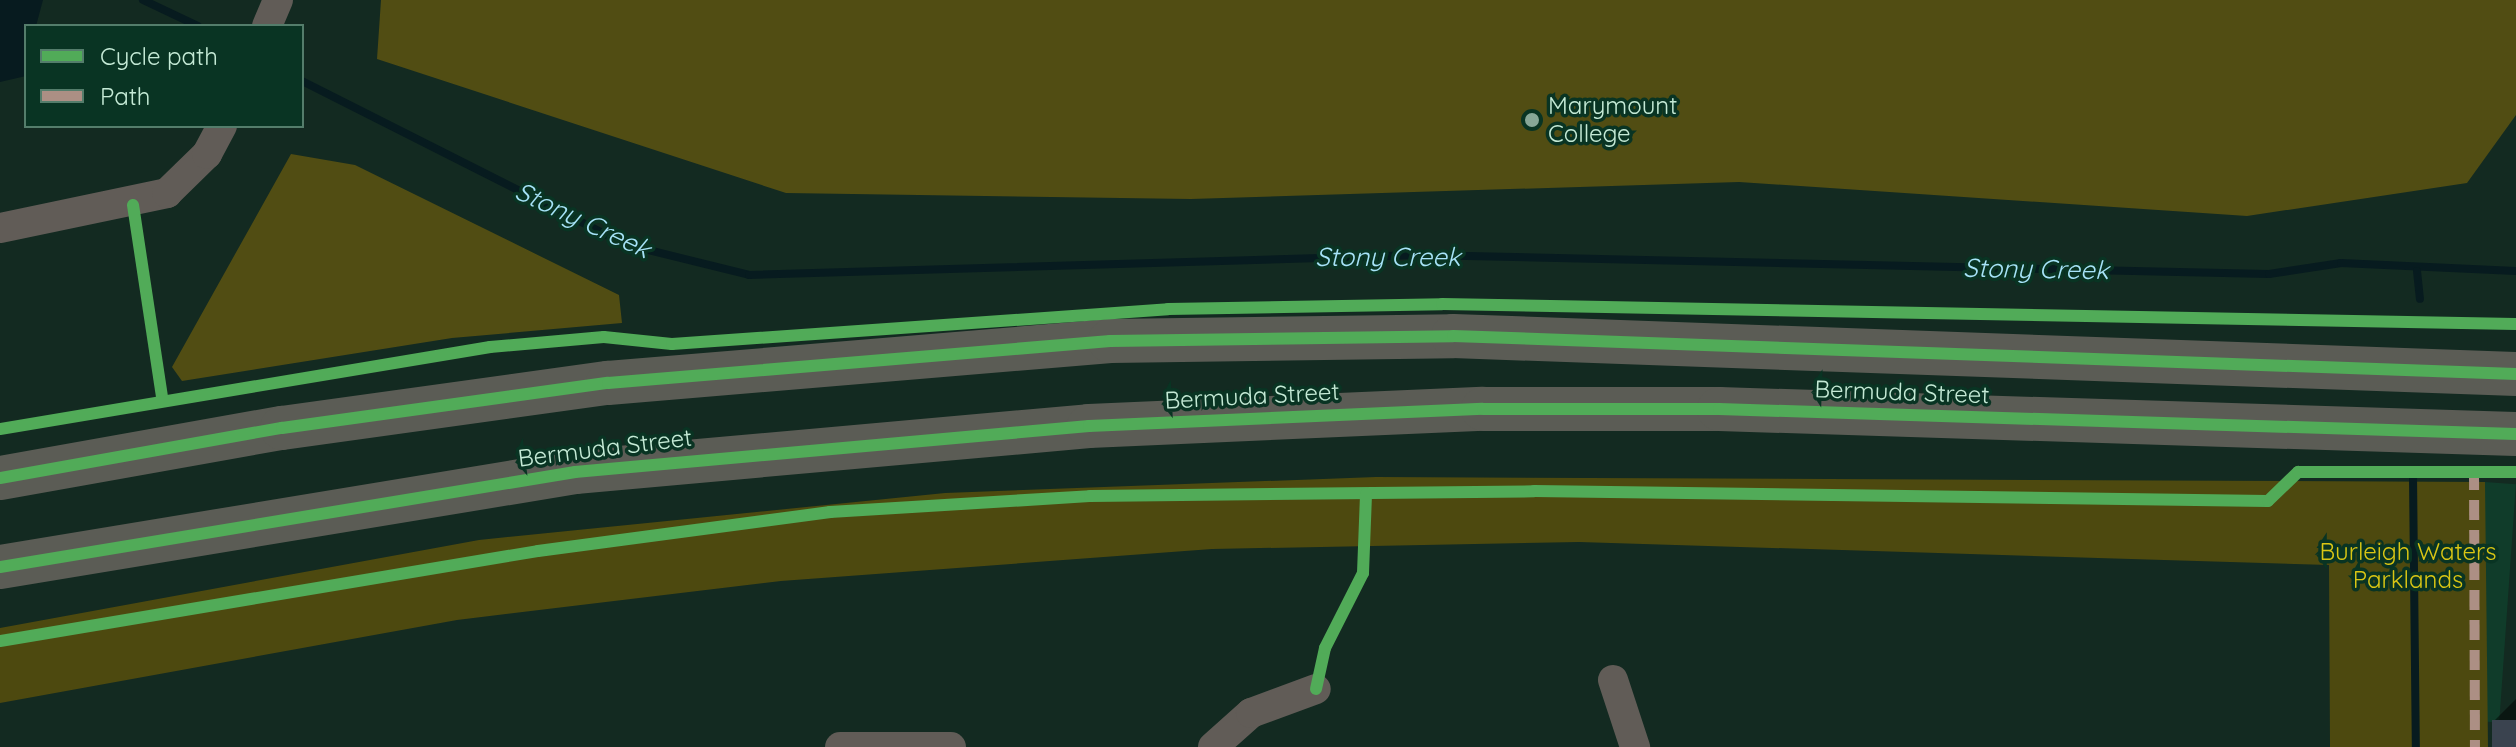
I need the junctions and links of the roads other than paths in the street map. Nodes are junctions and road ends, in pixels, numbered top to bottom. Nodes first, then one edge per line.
1 (278, 0) edge
2 (268, 24) edge
3 (221, 128) edge
4 (0, 228) edge
5 (2516, 374) edge
6 (2516, 434) edge
7 (0, 478) edge
8 (0, 567) edge
9 (1613, 680) dead end
10 (1316, 689) dead end
11 (840, 747) edge
12 (951, 747) edge
13 (1213, 747) edge
14 (1635, 747) edge

1 - 2 street
3 - 4 street
5 - 7 main road, Bermuda Street
6 - 8 main road, Bermuda Street
9 - 14 street
10 - 13 street
11 - 12 street

